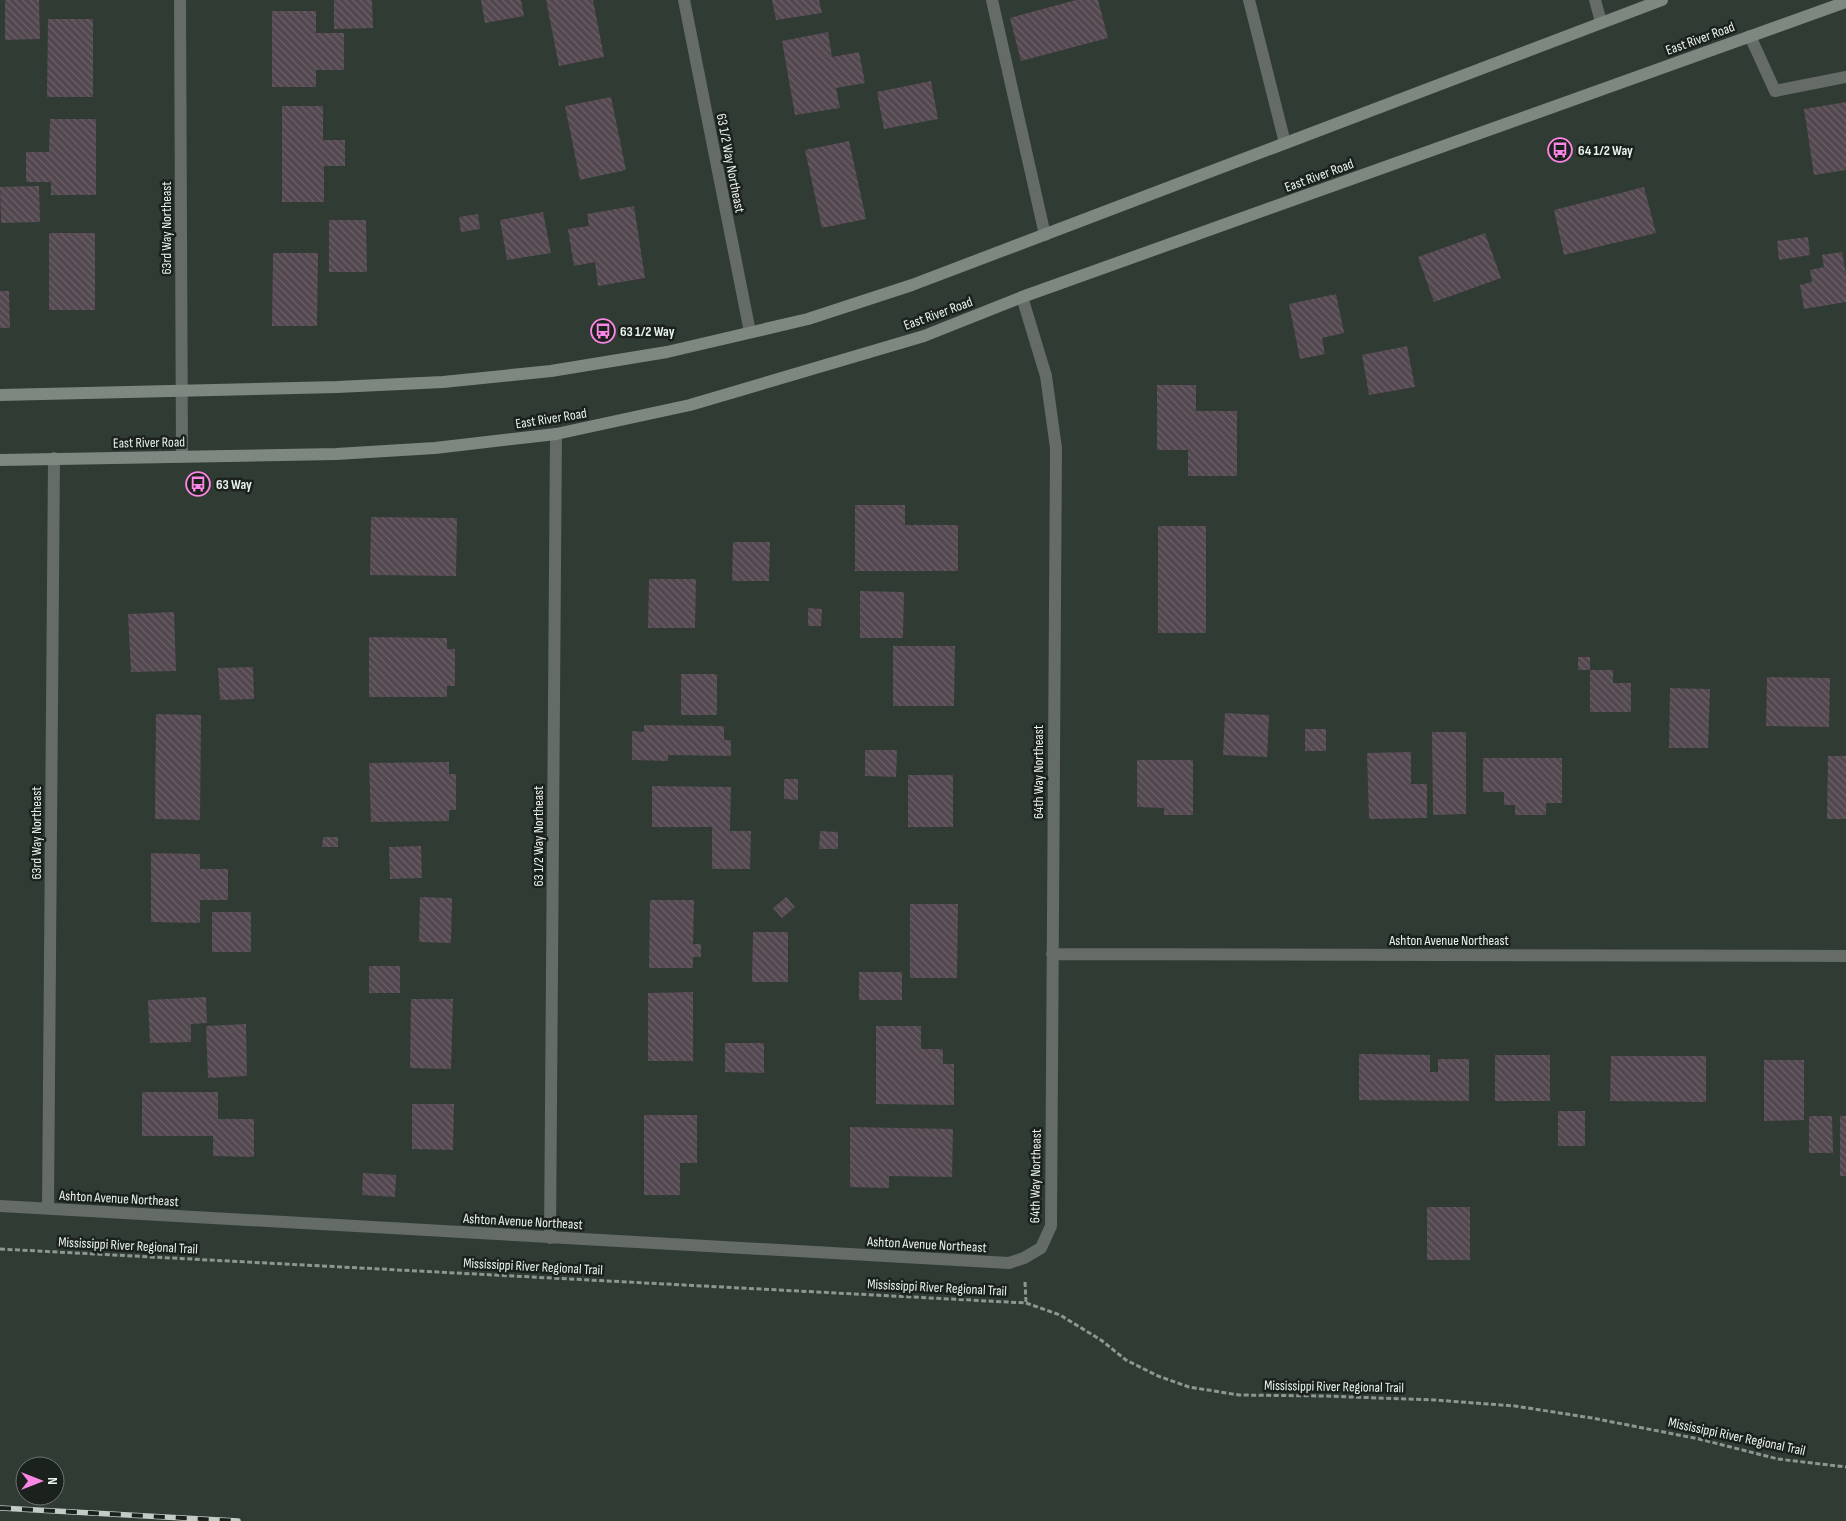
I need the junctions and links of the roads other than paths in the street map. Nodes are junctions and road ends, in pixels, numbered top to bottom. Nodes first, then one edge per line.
1 (180, 0) edge
2 (684, 0) edge
3 (992, 0) edge
4 (1249, 0) edge
5 (1595, 0) edge
6 (1662, 0) edge
7 (1846, 2) edge
8 (1601, 22) junction
9 (1750, 36) junction
10 (1846, 77) edge
11 (1285, 143) junction
12 (1045, 235) junction
13 (1022, 297) junction
14 (750, 332) junction
15 (182, 390) junction
16 (0, 395) edge
17 (556, 434) junction
18 (182, 456) junction
19 (54, 458) junction
20 (0, 460) edge
21 (1052, 954) junction
22 (1846, 956) edge
23 (0, 1206) edge
24 (48, 1208) junction
25 (550, 1238) junction
26 (1041, 1248) joint

1 - 15 street, 63rd Way Northeast
2 - 14 street, 63 1/2 Way Northeast
3 - 12 street
4 - 11 street
5 - 8 street
6 - 8 main road
7 - 9 main road, East River Road
8 - 11 main road
9 - 10 street
9 - 13 main road, East River Road
11 - 12 main road
12 - 14 main road
13 - 17 main road, East River Road
13 - 21 street, 64th Way Northeast
14 - 15 main road
15 - 16 main road
15 - 18 street, 63rd Way Northeast
17 - 18 main road, East River Road
17 - 25 street, 63 1/2 Way Northeast
18 - 19 main road, East River Road
19 - 20 main road, East River Road
19 - 24 street, 63rd Way Northeast
21 - 22 street, Ashton Avenue Northeast
21 - 26 street, 64th Way Northeast
23 - 24 street, Ashton Avenue Northeast
24 - 25 street, Ashton Avenue Northeast
25 - 26 street, Ashton Avenue Northeast

